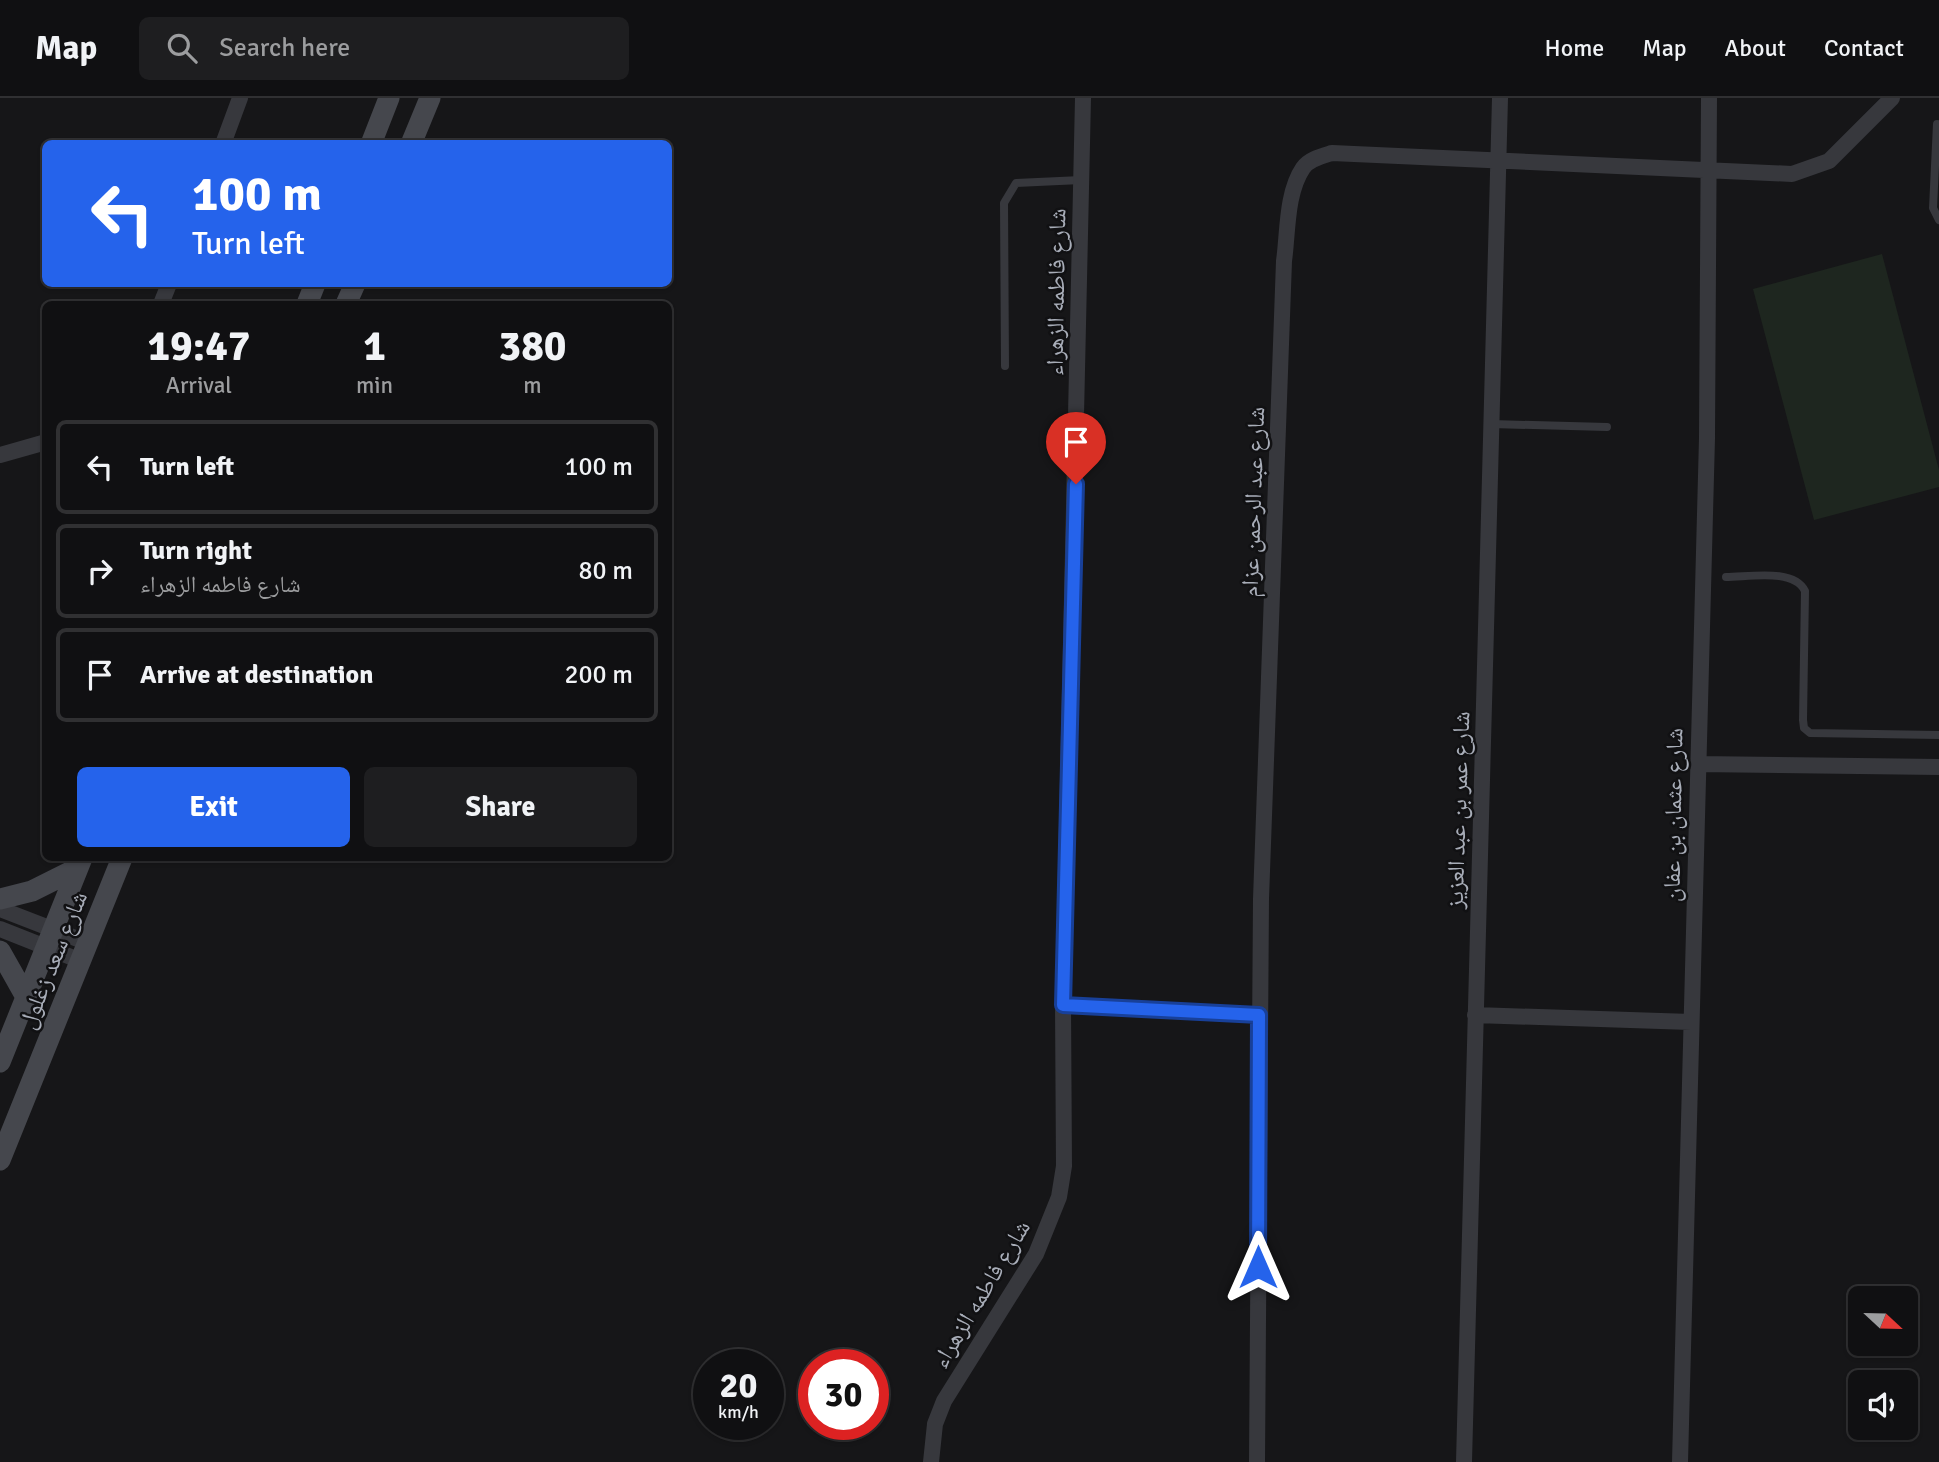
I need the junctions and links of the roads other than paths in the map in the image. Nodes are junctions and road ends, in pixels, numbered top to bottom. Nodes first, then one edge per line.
1 (240, 98) edge
2 (389, 98) edge
3 (430, 98) edge
4 (1083, 98) edge
5 (1500, 98) edge
6 (1709, 98) edge
7 (1892, 98) edge
8 (1937, 124) dead end
9 (224, 140) edge
10 (373, 140) edge
11 (413, 140) edge
12 (1499, 160) junction
13 (1711, 169) junction
14 (1081, 180) junction
15 (1939, 220) edge
16 (1005, 366) dead end
17 (1492, 424) junction
18 (1606, 427) dead end
19 (42, 443) edge
20 (0, 455) edge
21 (1726, 577) dead end
22 (1939, 735) edge
23 (1697, 764) junction
24 (1939, 767) edge
25 (121, 861) edge
26 (80, 863) edge
27 (0, 899) edge
28 (0, 909) edge
29 (0, 929) edge
30 (49, 938) junction
31 (0, 951) edge
32 (84, 952) junction
33 (26, 997) junction
34 (1063, 1005) junction
35 (1259, 1015) junction
36 (1475, 1015) junction
37 (1691, 1022) junction
38 (0, 1062) edge
39 (0, 1160) edge
40 (931, 1462) edge
41 (1257, 1462) edge
42 (1464, 1462) edge
43 (1680, 1462) edge

1 - 9 street
2 - 10 street
3 - 11 street
4 - 14 street, شارع فاطمه الزهراء
5 - 12 street, شارع عمر بن عبد العزيز
6 - 13 street, شارع عثمان بن عفان
7 - 13 street, شارع عبد الرحمن عزام
8 - 15 lane
12 - 13 street, شارع عبد الرحمن عزام
12 - 17 street, شارع عمر بن عبد العزيز
12 - 35 street, شارع عبد الرحمن عزام
13 - 23 street, شارع عثمان بن عفان
14 - 16 lane
14 - 34 street, شارع فاطمه الزهراء
17 - 18 lane
17 - 36 street, شارع عمر بن عبد العزيز
19 - 20 street
21 - 22 lane
23 - 24 street
23 - 37 street, شارع عثمان بن عفان
25 - 32 street, شارع سعد زغلول
26 - 27 street
26 - 30 street, شارع سعد زغلول
28 - 30 street
29 - 30 street
30 - 32 street
30 - 33 street, شارع سعد زغلول
31 - 33 street
32 - 39 street, شارع سعد زغلول
33 - 38 street, شارع سعد زغلول
34 - 35 street
34 - 40 street, شارع فاطمه الزهراء
35 - 41 street, شارع عبد الرحمن عزام
36 - 37 street
36 - 42 street, شارع عمر بن عبد العزيز
37 - 43 street, شارع عثمان بن عفان

